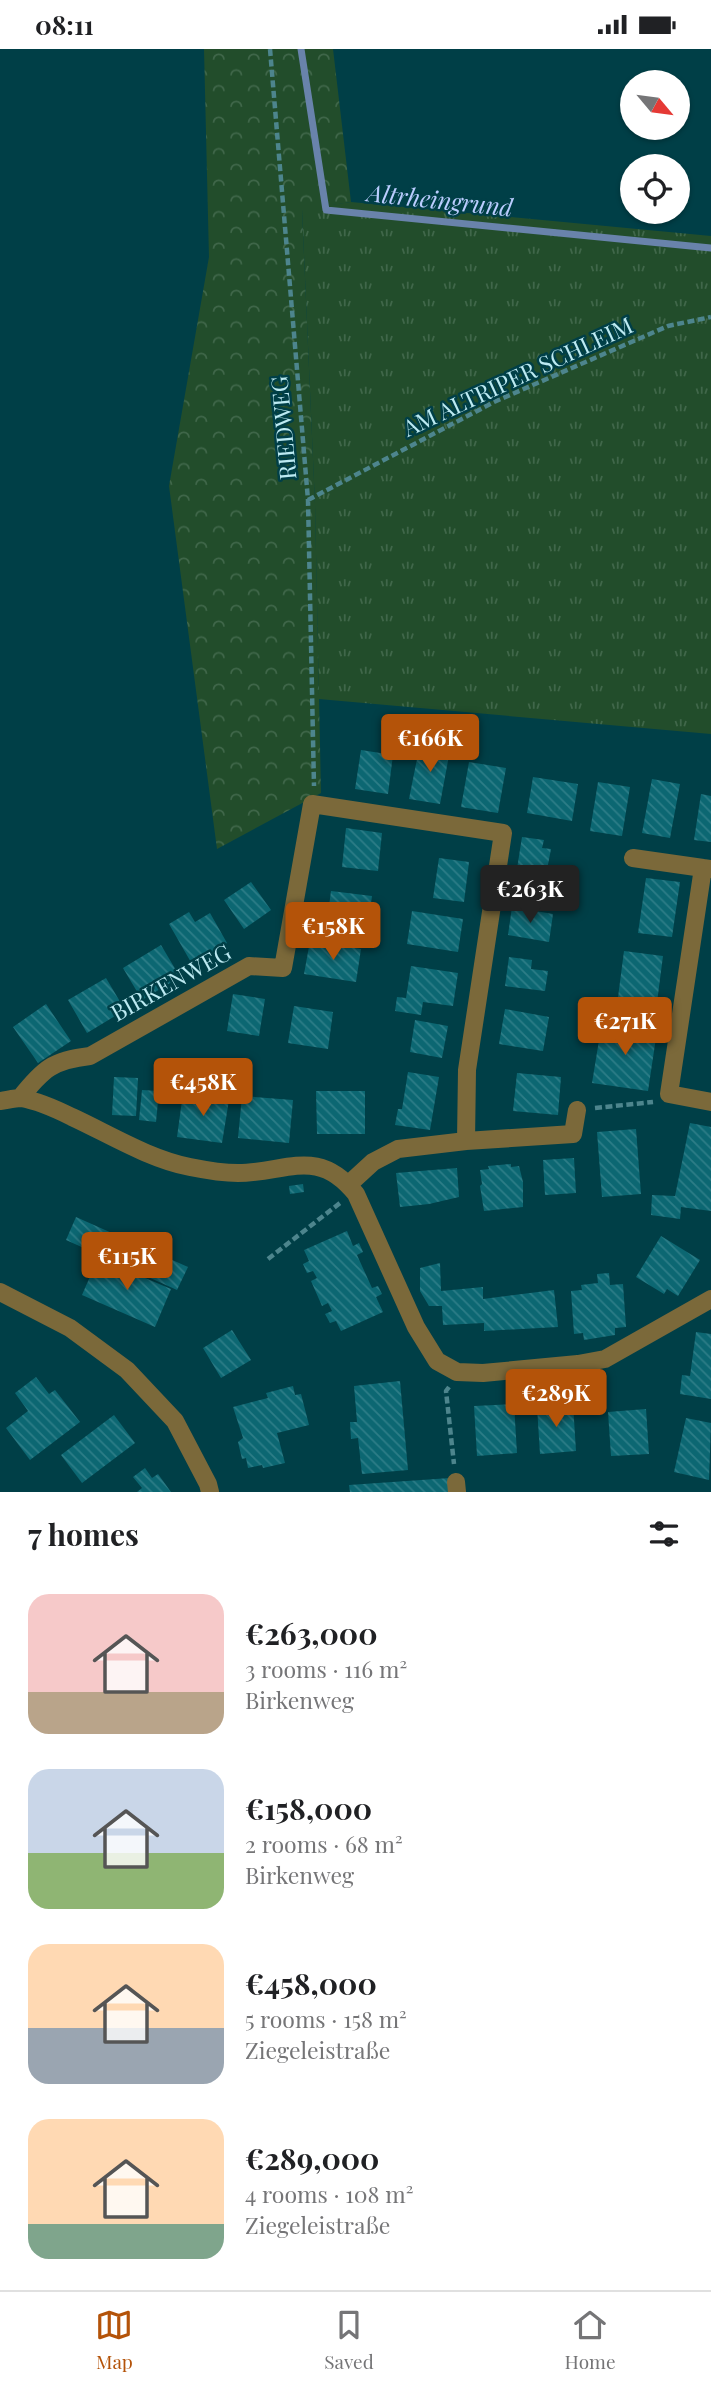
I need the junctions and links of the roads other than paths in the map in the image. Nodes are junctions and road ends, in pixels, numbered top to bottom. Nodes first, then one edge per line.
1 (633, 858) dead end
2 (707, 869) edge
3 (20, 1098) junction
4 (0, 1101) edge
5 (711, 1102) edge
6 (577, 1110) road end
7 (466, 1141) junction
8 (352, 1189) junction
9 (0, 1292) edge
10 (711, 1299) edge
11 (210, 1492) edge

1 - 2 street
2 - 5 street
3 - 4 street
3 - 7 street, BIRKENWEG
3 - 8 street
6 - 7 street
7 - 8 street
8 - 10 street
9 - 11 street

